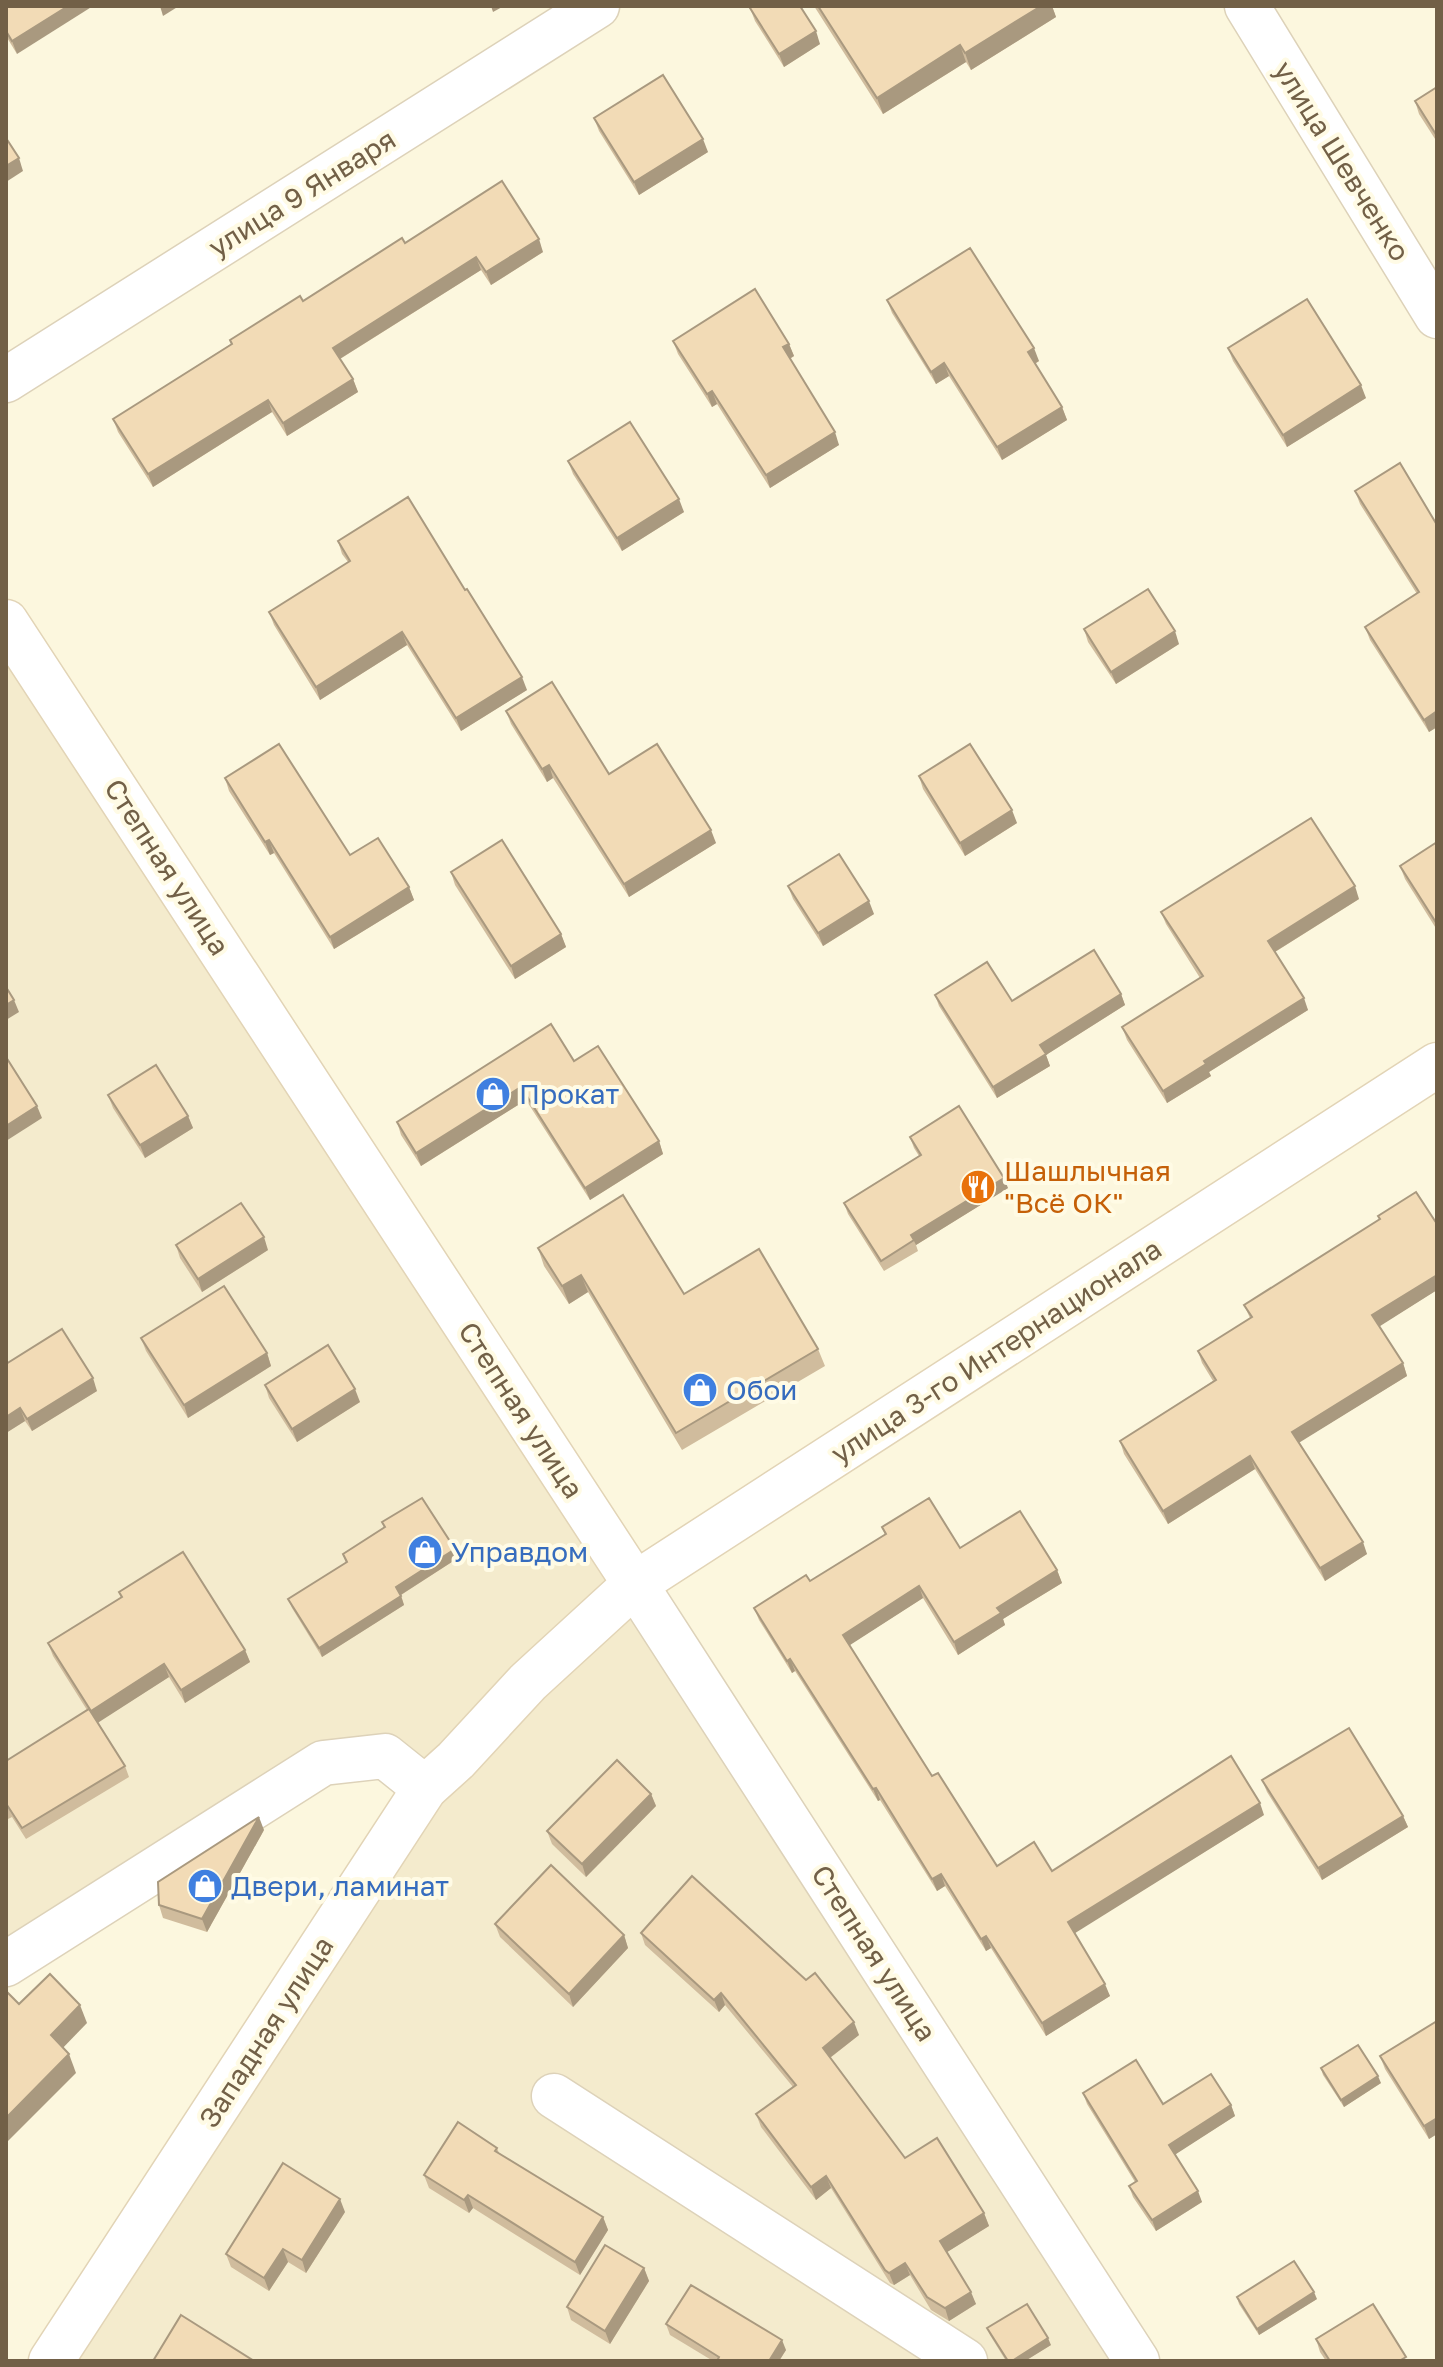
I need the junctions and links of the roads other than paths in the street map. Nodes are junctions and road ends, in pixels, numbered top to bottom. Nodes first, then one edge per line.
1 (597, 6) edge
2 (1247, 6) edge
3 (1437, 316) edge
4 (6, 380) edge
5 (6, 622) edge
6 (1437, 1065) edge
7 (635, 1584) junction
8 (425, 1788) junction
9 (6, 1964) edge
10 (554, 2096) dead end
11 (51, 2361) edge
12 (965, 2361) edge
13 (1137, 2361) edge

1 - 4 street, улица 9 Января
2 - 3 street, улица Шевченко
5 - 7 street, Степная улица
6 - 7 street, улица 3-го Интернационала
7 - 8 street, Западная улица
7 - 13 street, Степная улица
8 - 9 street
8 - 11 street, Западная улица
10 - 12 street

